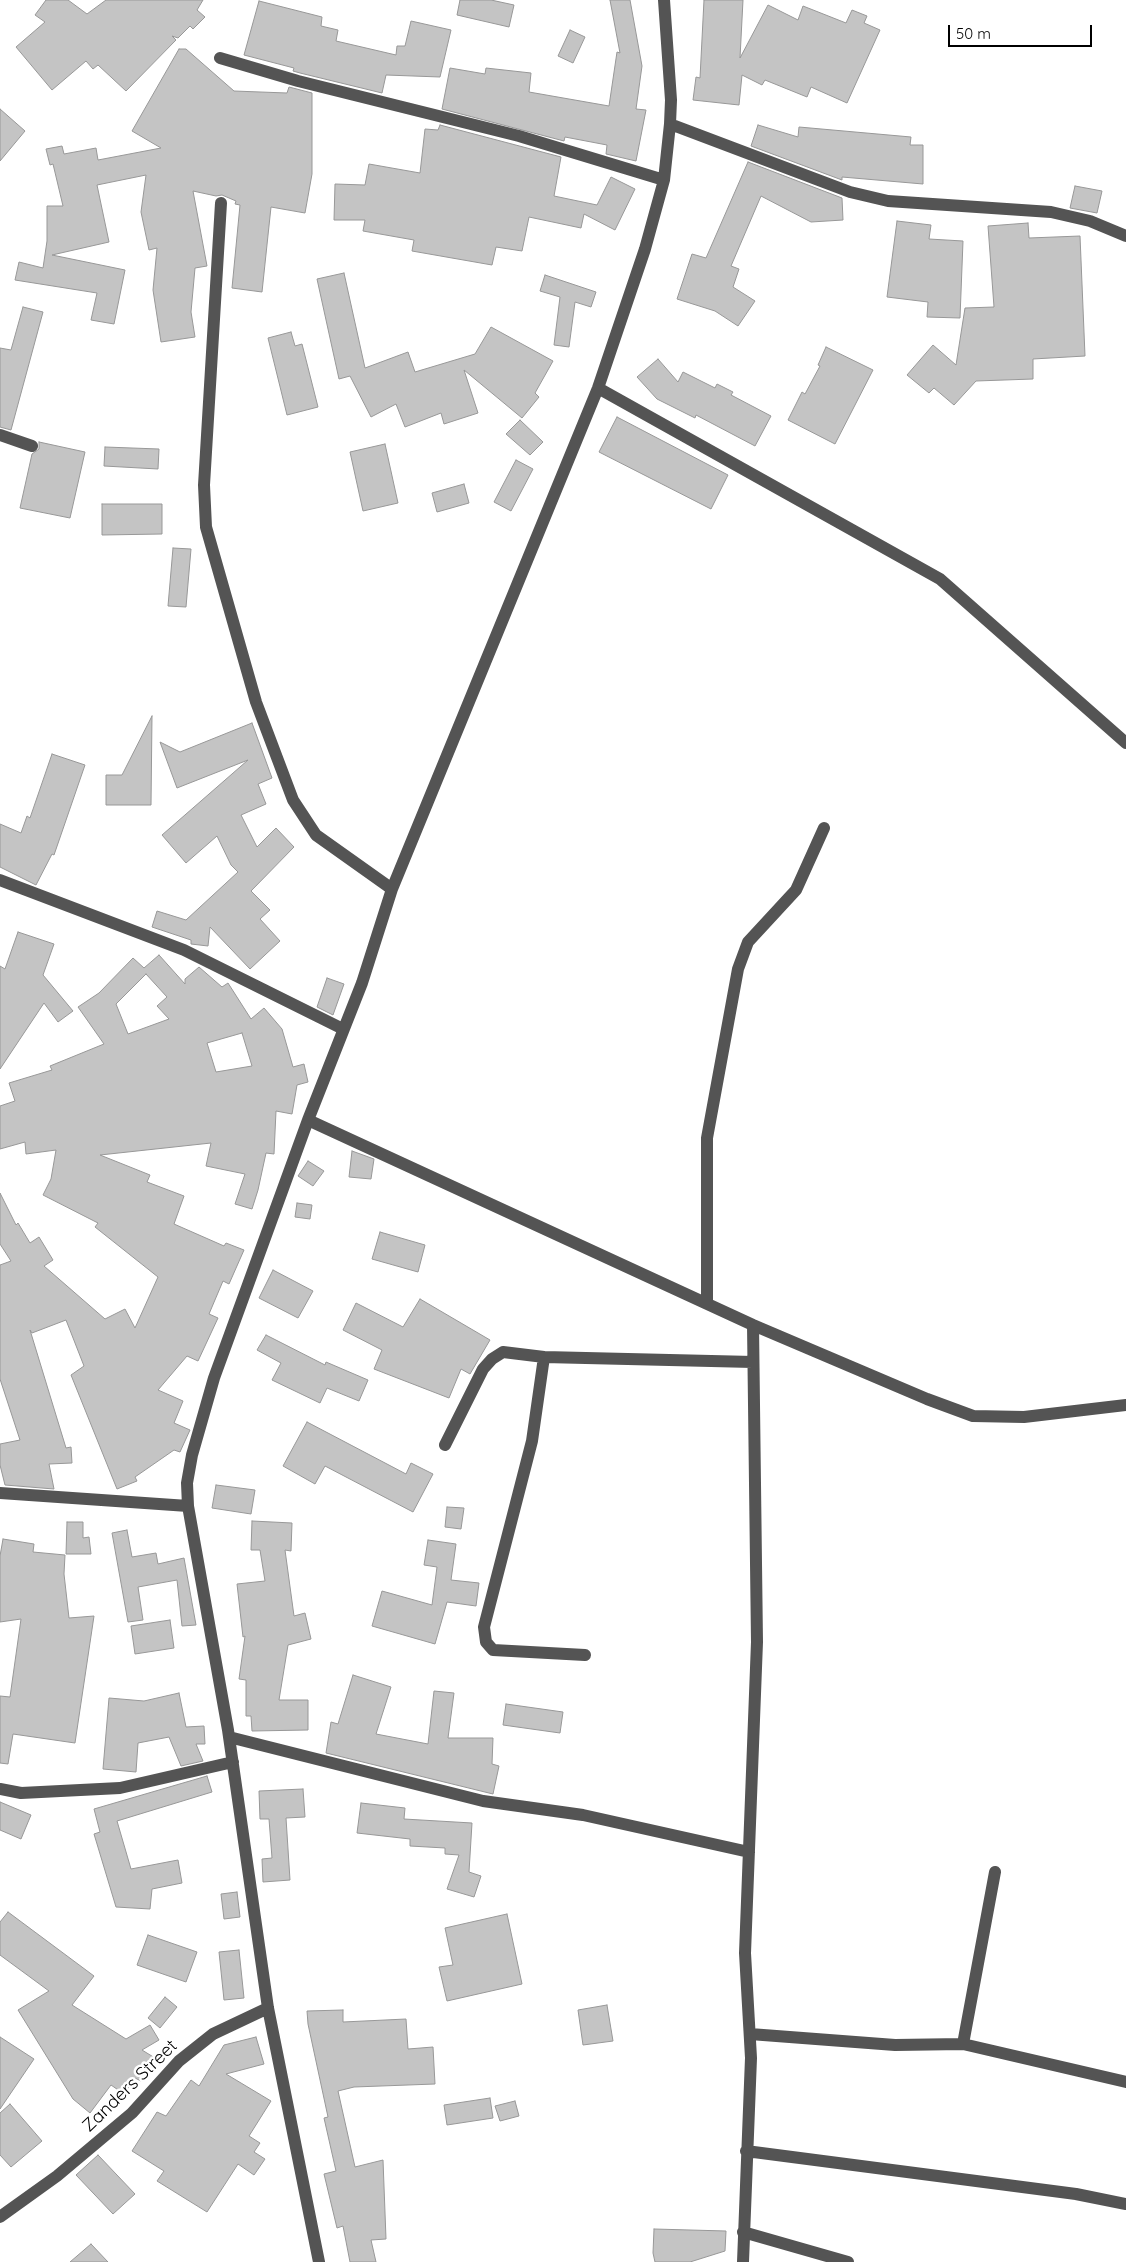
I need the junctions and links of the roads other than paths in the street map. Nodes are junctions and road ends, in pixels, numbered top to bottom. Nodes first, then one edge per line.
1 (664, 0) edge
2 (220, 58) dead end
3 (670, 124) junction
4 (664, 180) junction
5 (221, 203) dead end
6 (1126, 236) edge
7 (598, 388) junction
8 (0, 435) edge
9 (32, 446) dead end
10 (1126, 743) edge
11 (824, 828) dead end
12 (0, 880) edge
13 (392, 889) junction
14 (344, 1029) junction
15 (308, 1120) junction
16 (707, 1303) junction
17 (753, 1325) junction
18 (544, 1357) junction
19 (753, 1362) junction
20 (1126, 1405) edge
21 (445, 1445) dead end
22 (0, 1493) edge
23 (188, 1506) junction
24 (585, 1655) dead end
25 (229, 1737) junction
26 (233, 1762) junction
27 (0, 1789) edge
28 (749, 1852) junction
29 (995, 1872) dead end
30 (268, 2008) junction
31 (750, 2034) junction
32 (963, 2044) junction
33 (1126, 2082) edge
34 (746, 2151) junction
35 (1126, 2204) edge
36 (0, 2217) edge
37 (743, 2232) junction
38 (319, 2262) edge
39 (743, 2262) edge
40 (848, 2262) edge

1 - 3 street
2 - 4 street
3 - 4 street
3 - 6 street
4 - 7 street
5 - 13 street
7 - 10 street
7 - 13 street
8 - 9 street
11 - 16 street
12 - 14 street
13 - 14 street
14 - 15 street
15 - 16 street
15 - 23 street
16 - 17 street
17 - 19 street
17 - 20 street
18 - 19 street
18 - 21 street
18 - 24 street
19 - 28 street
22 - 23 street
23 - 25 street
25 - 26 street
25 - 28 street
26 - 27 street
26 - 30 street
28 - 31 street
29 - 32 street
30 - 36 street, Zanders Street
30 - 38 street
31 - 32 street
31 - 34 street
32 - 33 street
34 - 35 street
34 - 37 street
37 - 39 street
37 - 40 street

